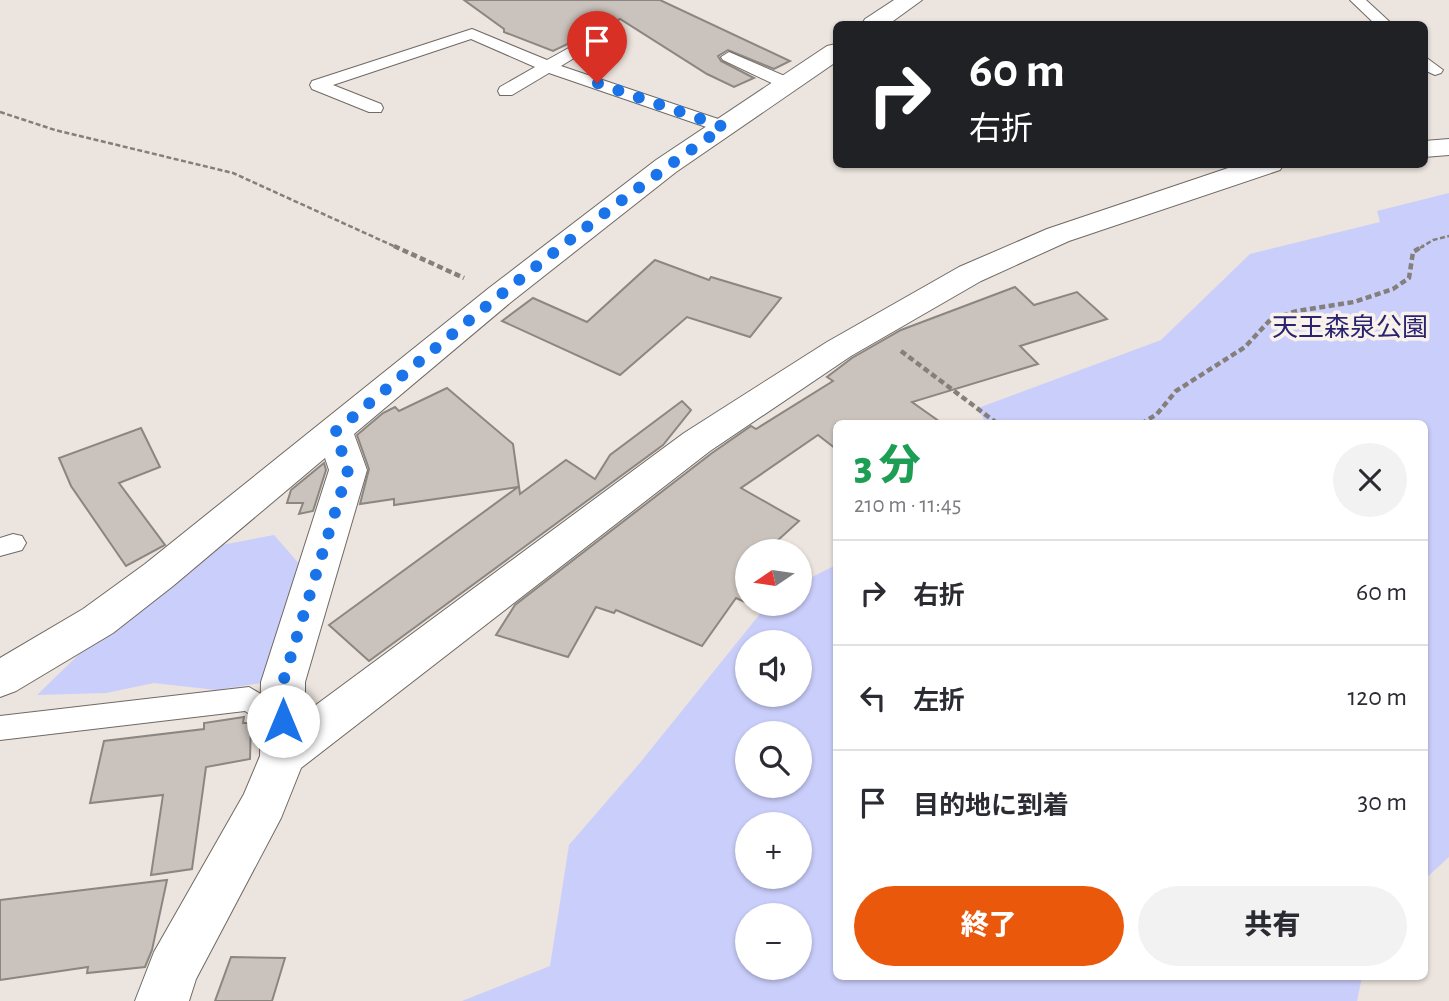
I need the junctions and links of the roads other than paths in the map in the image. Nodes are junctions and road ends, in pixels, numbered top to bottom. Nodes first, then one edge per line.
1 (1357, 0) edge
2 (906, 1) edge
3 (878, 21) edge
4 (1381, 21) edge
5 (612, 29) dead end
6 (833, 53) edge
7 (729, 57) dead end
8 (546, 66) junction
9 (788, 84) junction
10 (506, 91) dead end
11 (375, 108) dead end
12 (724, 127) junction
13 (1449, 147) edge
14 (1428, 149) edge
15 (1258, 168) edge
16 (335, 432) junction
17 (0, 679) edge
18 (0, 727) edge
19 (283, 739) junction
20 (162, 1001) edge

1 - 4 lane
2 - 3 street
5 - 8 lane
6 - 9 street
7 - 9 lane
8 - 10 lane
8 - 11 lane
8 - 12 lane
9 - 12 street
12 - 16 street
13 - 14 street
15 - 19 street
16 - 17 street
16 - 19 street
18 - 19 lane
19 - 20 street

